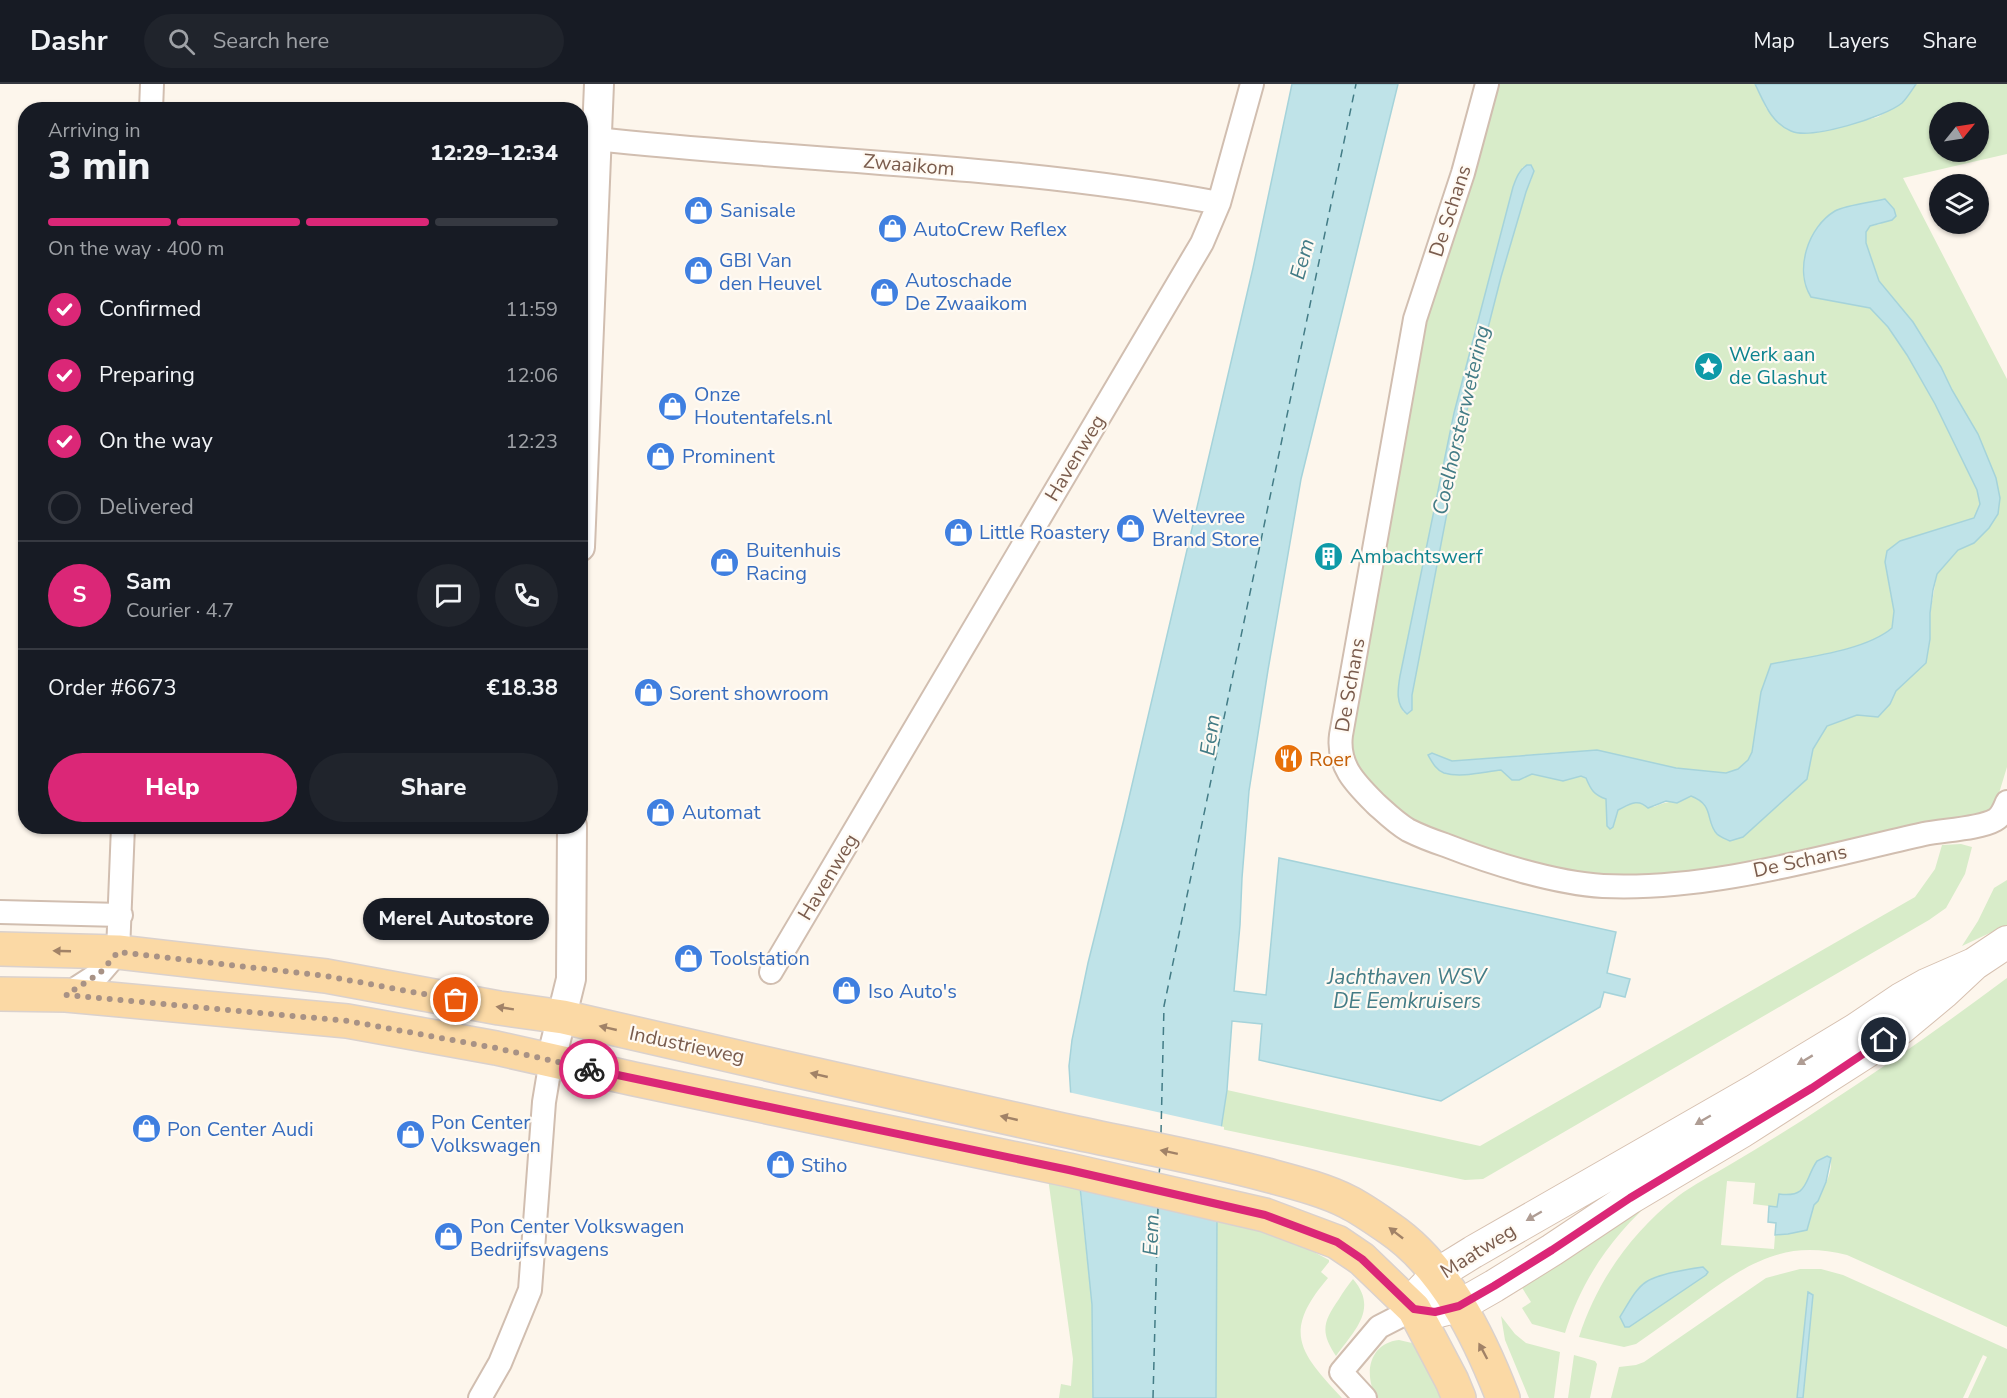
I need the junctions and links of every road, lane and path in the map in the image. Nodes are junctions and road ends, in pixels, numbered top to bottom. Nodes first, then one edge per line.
1 (152, 84) edge
2 (599, 84) edge
3 (1252, 84) edge
4 (1487, 84) edge
5 (151, 102) edge
6 (597, 139) junction
7 (1219, 203) junction
8 (588, 355) edge
9 (2007, 802) edge
10 (123, 834) edge
11 (572, 834) edge
12 (0, 912) edge
13 (121, 915) junction
14 (2007, 942) edge
15 (0, 949) edge
16 (118, 952) junction
17 (1974, 964) junction
18 (771, 972) dead end
19 (0, 994) edge
20 (66, 995) junction
21 (563, 1017) junction
22 (551, 1060) junction
23 (1438, 1273) junction
24 (1459, 1306) junction
25 (1414, 1309) junction
26 (480, 1398) edge
27 (1365, 1398) edge
28 (1459, 1398) edge
29 (1503, 1398) edge

1 - 5 street
2 - 6 street
3 - 7 street, Havenweg
4 - 9 street, De Schans
6 - 7 street, Zwaaikom
6 - 8 street
7 - 18 street, Havenweg
10 - 13 street
11 - 21 street
12 - 13 street
13 - 16 street
14 - 17 main road, Maatweg
16 -> 15 main road, Industrieweg
16 - 20 street
21 -> 16 main road, Industrieweg
17 -> 23 main road, Maatweg
17 - 24 main road, Maatweg
19 - 20 main road
20 - 22 main road
21 - 22 street
23 -> 21 main road, Industrieweg
22 - 25 main road
22 - 26 street
23 - 24 main road, Industrieweg
23 - 25 main road, Maatweg
24 - 25 main road, Maatweg
29 -> 24 main road, Industrieweg
25 - 27 street
25 - 28 main road

